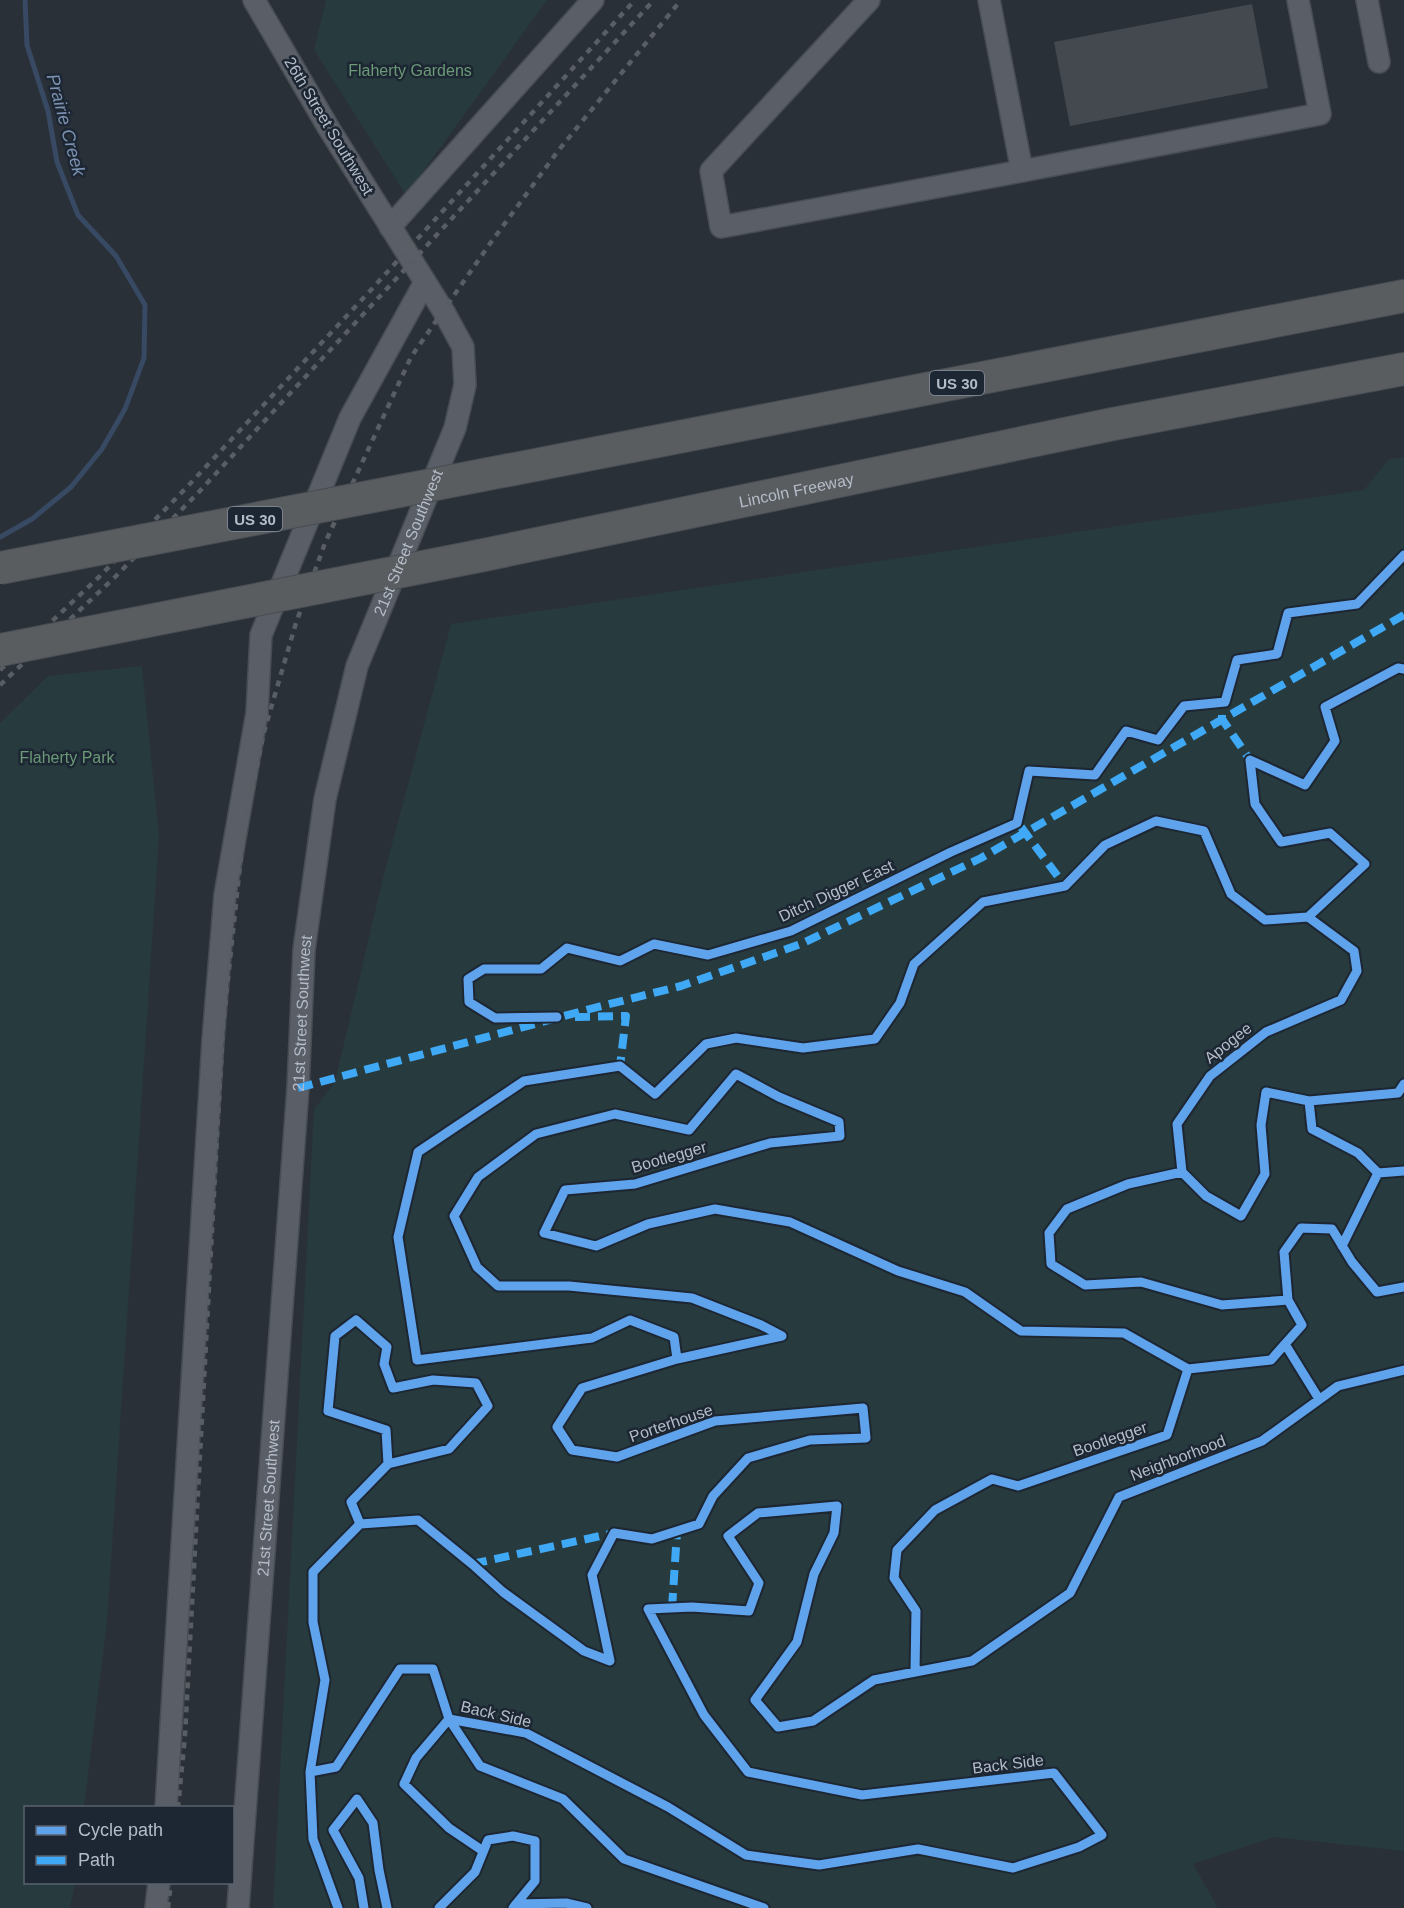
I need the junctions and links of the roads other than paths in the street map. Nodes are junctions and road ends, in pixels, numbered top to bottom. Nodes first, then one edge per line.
1 (254, 0) edge
2 (593, 0) edge
3 (869, 0) edge
4 (988, 0) edge
5 (1298, 0) edge
6 (1367, 0) edge
7 (1379, 62) dead end
8 (1022, 171) junction
9 (390, 228) junction
10 (406, 252) joint
11 (425, 282) junction
12 (1404, 283) edge
13 (1404, 296) edge
14 (1231, 330) junction
15 (1404, 369) edge
16 (1404, 389) edge
17 (1113, 424) junction
18 (0, 568) edge
19 (0, 650) edge
20 (166, 1806) edge
21 (159, 1884) edge
22 (156, 1908) edge
23 (238, 1908) edge

1 - 9 street, 26th Street Southwest
2 - 9 street
3 - 8 street
4 - 8 street
5 - 8 street
6 - 7 street
9 - 10 street, 26th Street Southwest
10 - 11 street, 21st Street Southwest
11 - 20 street
11 - 23 street, 21st Street Southwest
12 - 14 highway
13 - 14 highway, US 30
14 - 18 highway, US 30, bridge
15 - 17 highway
16 - 17 highway
17 - 19 highway, Lincoln Freeway, bridge
21 - 22 street

